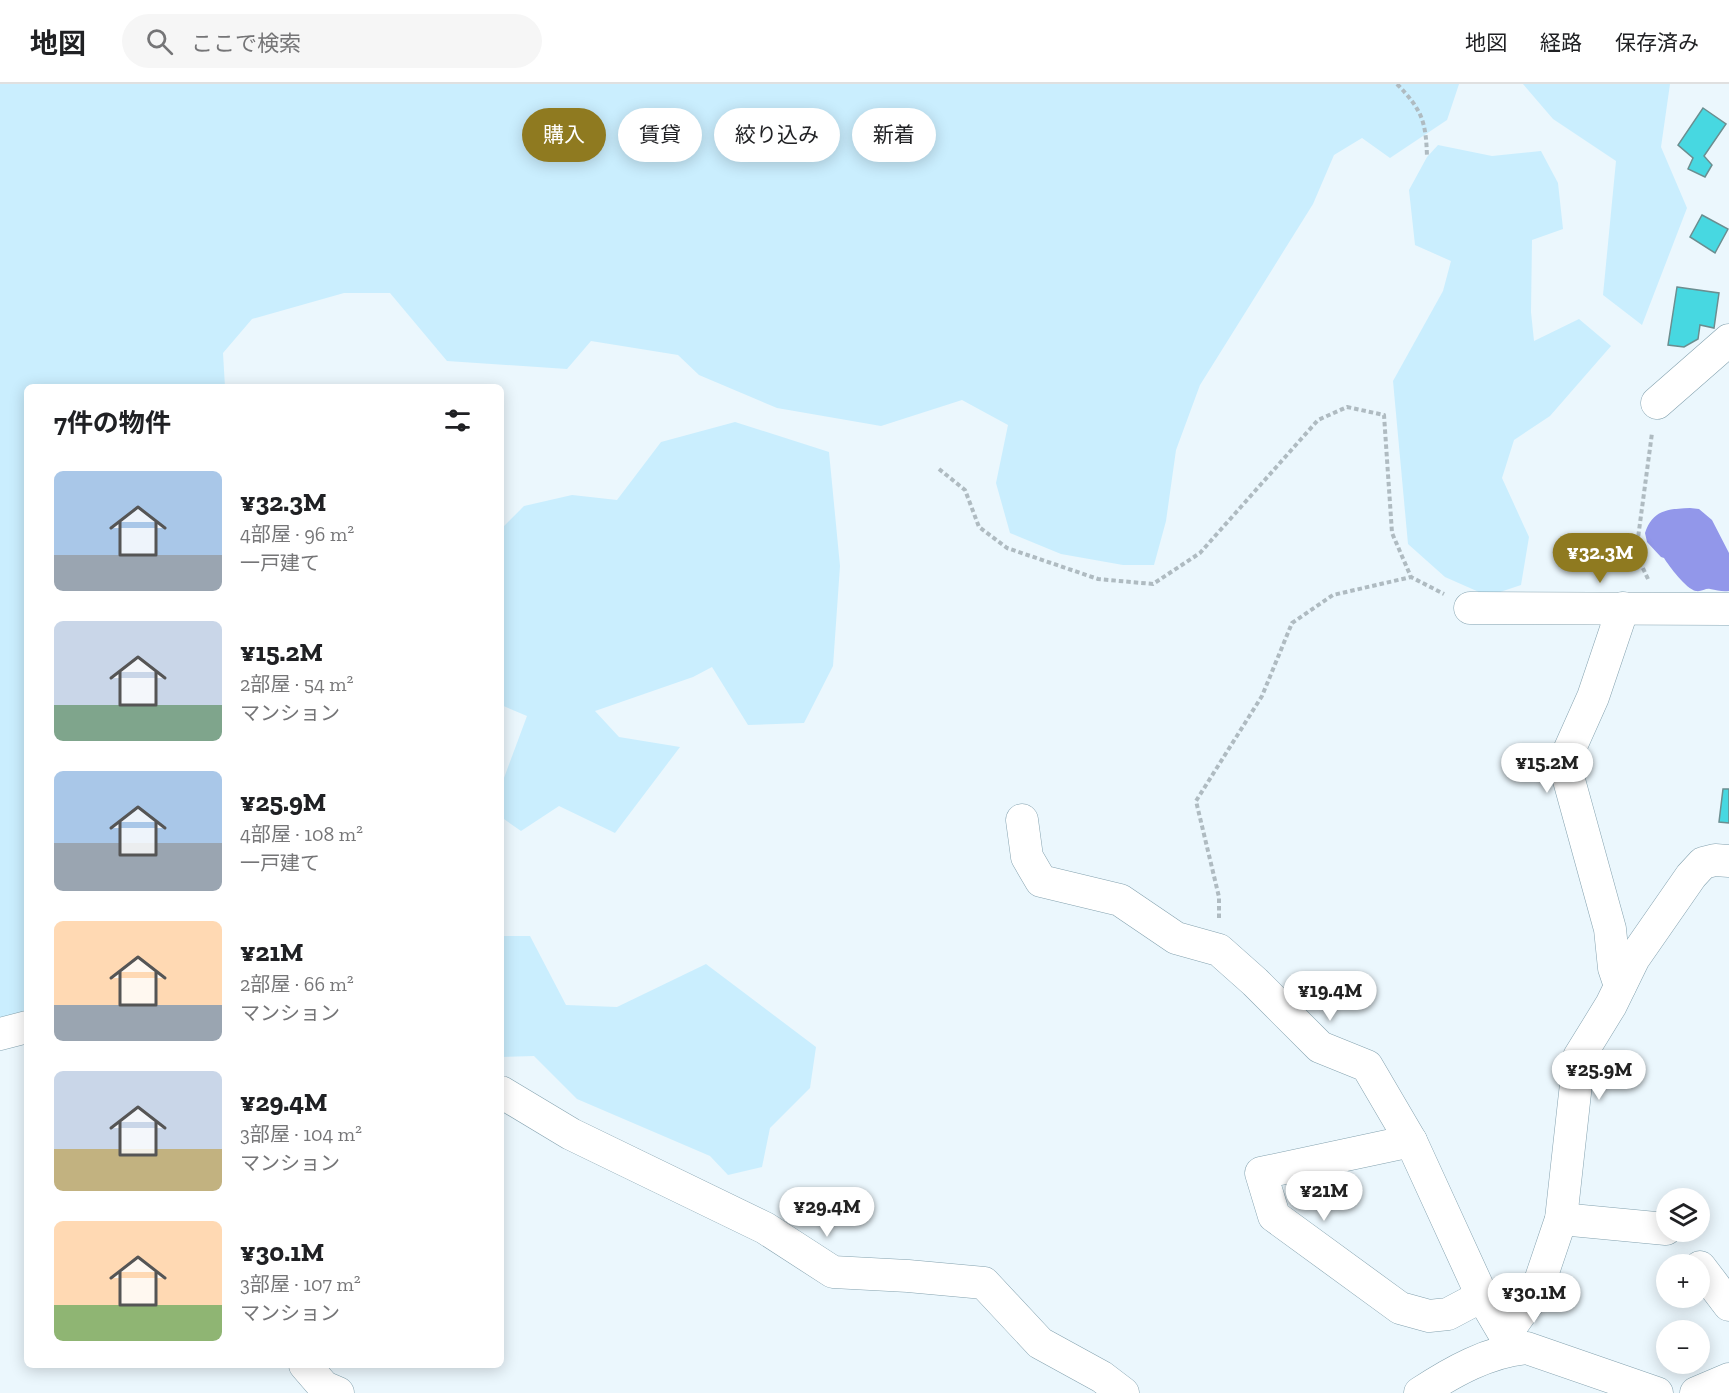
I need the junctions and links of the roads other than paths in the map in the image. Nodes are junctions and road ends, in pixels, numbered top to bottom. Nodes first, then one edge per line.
1 (1729, 340) edge
2 (1657, 403) road end
3 (1470, 608) road end
4 (1623, 608) junction
5 (1729, 609) edge
6 (1022, 820) dead end
7 (1729, 861) edge
8 (1620, 986) junction
9 (24, 1028) edge
10 (0, 1034) edge
11 (504, 1094) edge
12 (1412, 1141) junction
13 (1561, 1219) junction
14 (1656, 1228) edge
15 (1680, 1242) edge
16 (1689, 1254) edge
17 (1710, 1280) edge
18 (1482, 1296) junction
19 (1729, 1305) edge
20 (1505, 1342) junction
21 (308, 1368) edge
22 (1729, 1379) edge
23 (338, 1393) edge
24 (1123, 1393) edge
25 (1420, 1393) edge
26 (1656, 1393) edge
27 (1696, 1393) edge

1 - 2 street
3 - 4 street
4 - 5 street
4 - 8 street
6 - 12 street
7 - 8 street
8 - 13 street
9 - 10 street
11 - 24 street
12 - 18 street
12 - 18 street
13 - 14 street
13 - 20 street
15 - 16 street
17 - 19 street
18 - 20 street
20 - 25 street
20 - 26 street
21 - 23 street
22 - 27 street

